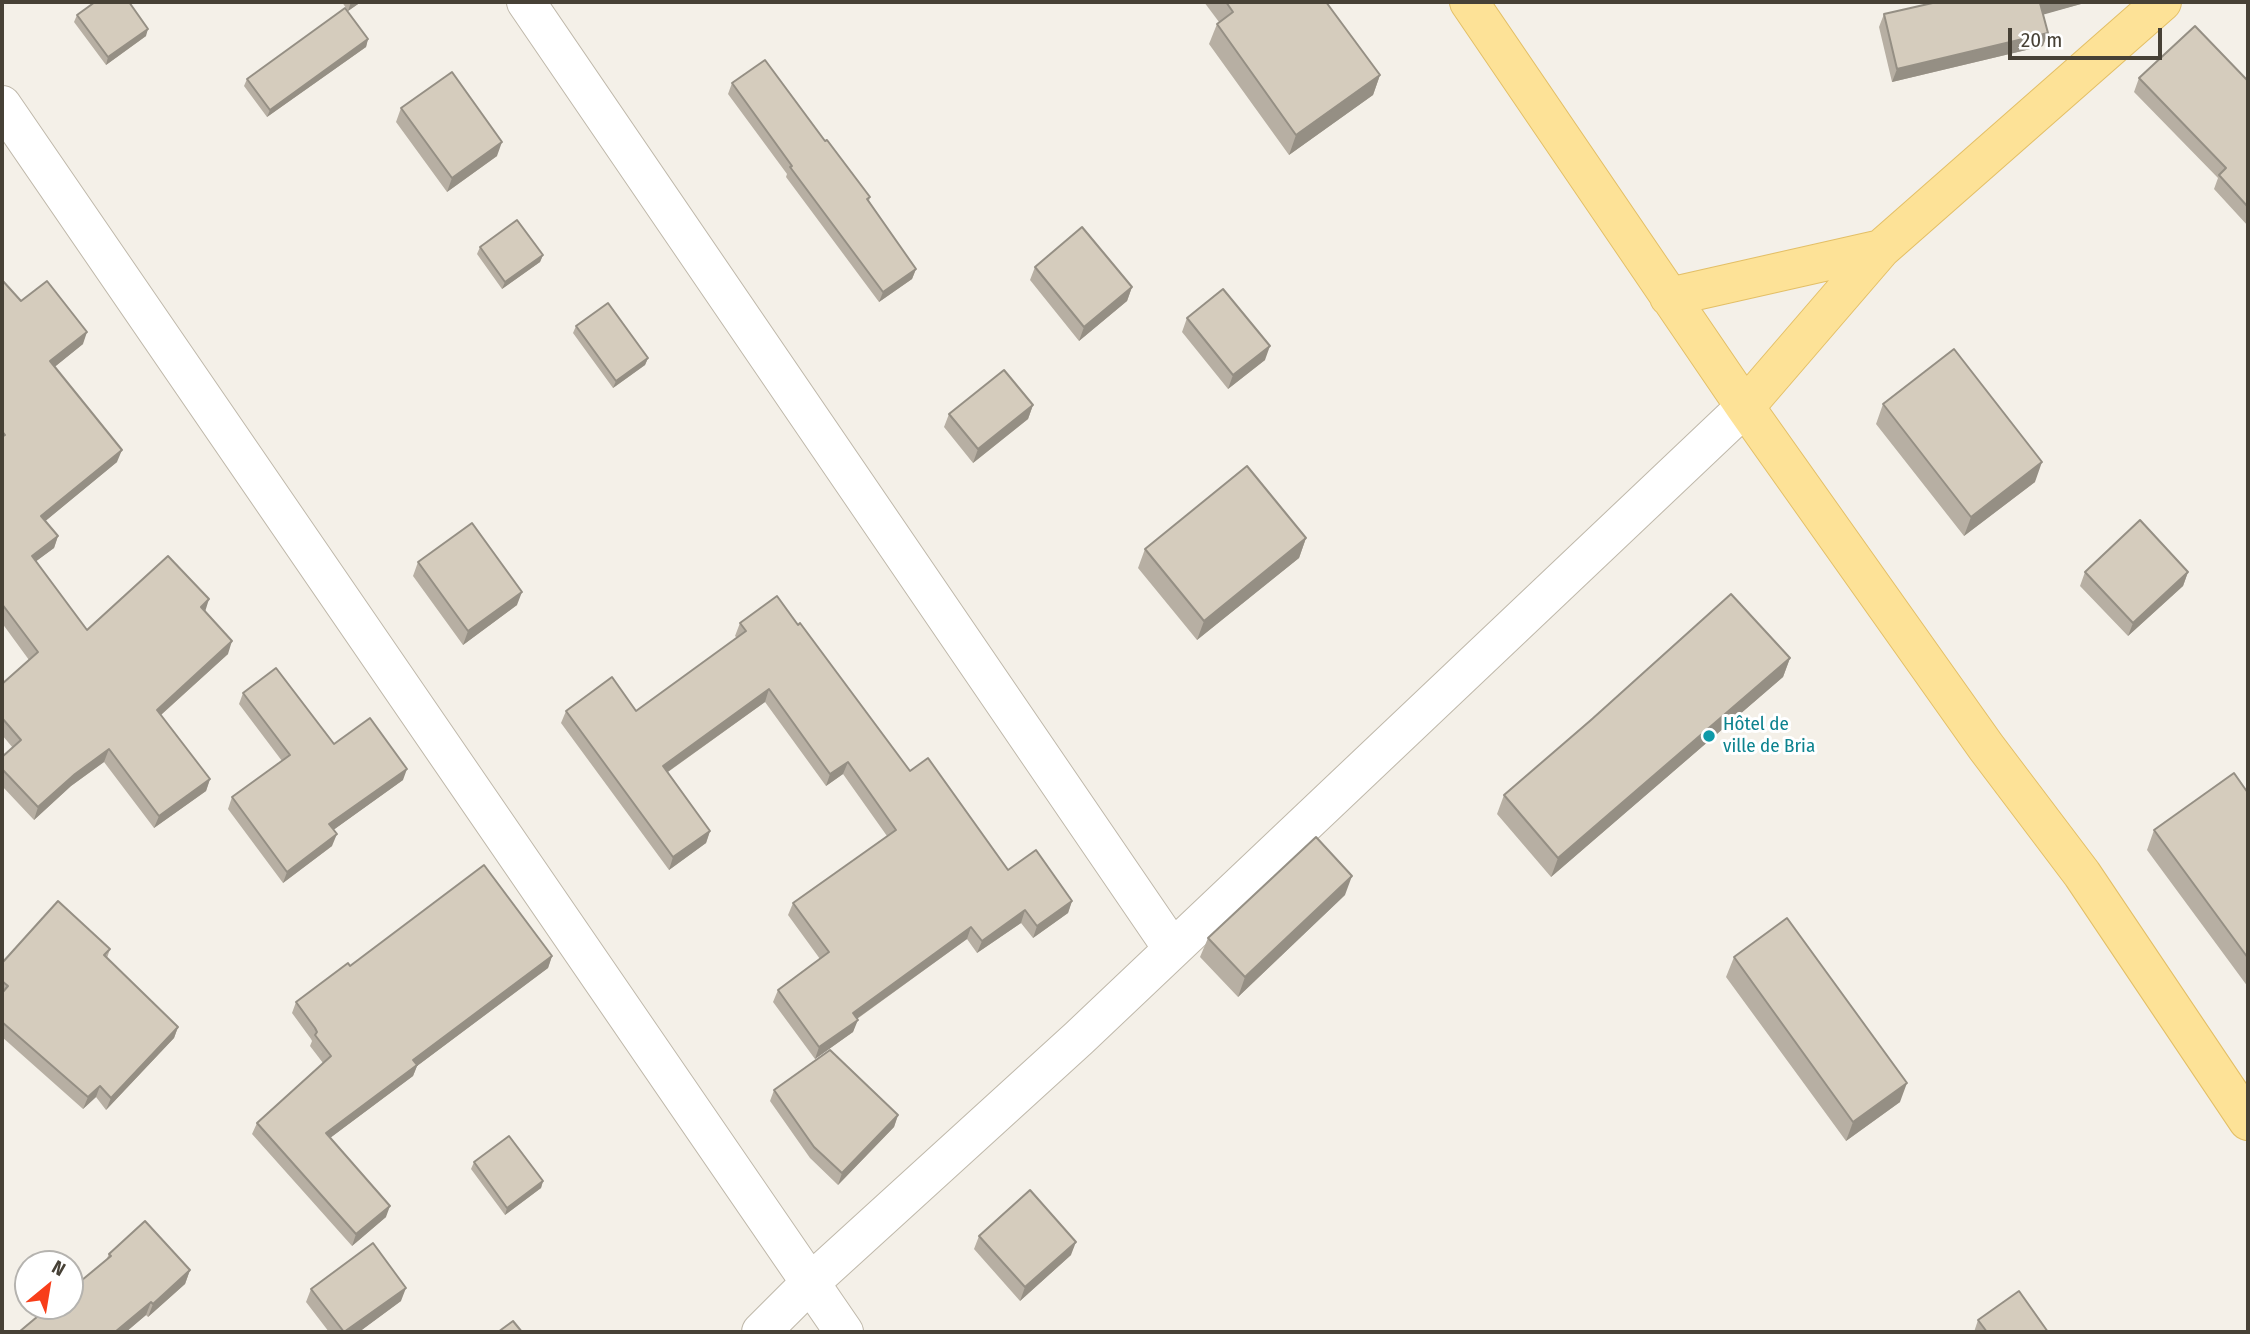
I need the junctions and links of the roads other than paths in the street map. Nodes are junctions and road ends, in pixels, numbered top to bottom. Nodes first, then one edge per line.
1 (526, 2) edge
2 (1469, 2) edge
3 (2162, 2) edge
4 (2, 105) edge
5 (1881, 249) junction
6 (1670, 297) junction
7 (1745, 407) junction
8 (1172, 948) junction
9 (2248, 1121) edge
10 (810, 1283) junction
11 (761, 1332) edge
12 (844, 1332) edge

1 - 8 street
2 - 6 main road
3 - 5 main road
4 - 10 street
5 - 6 main road
5 - 7 main road
6 - 7 main road
7 - 8 street
7 - 9 main road
8 - 10 street
10 - 11 street
10 - 12 street

